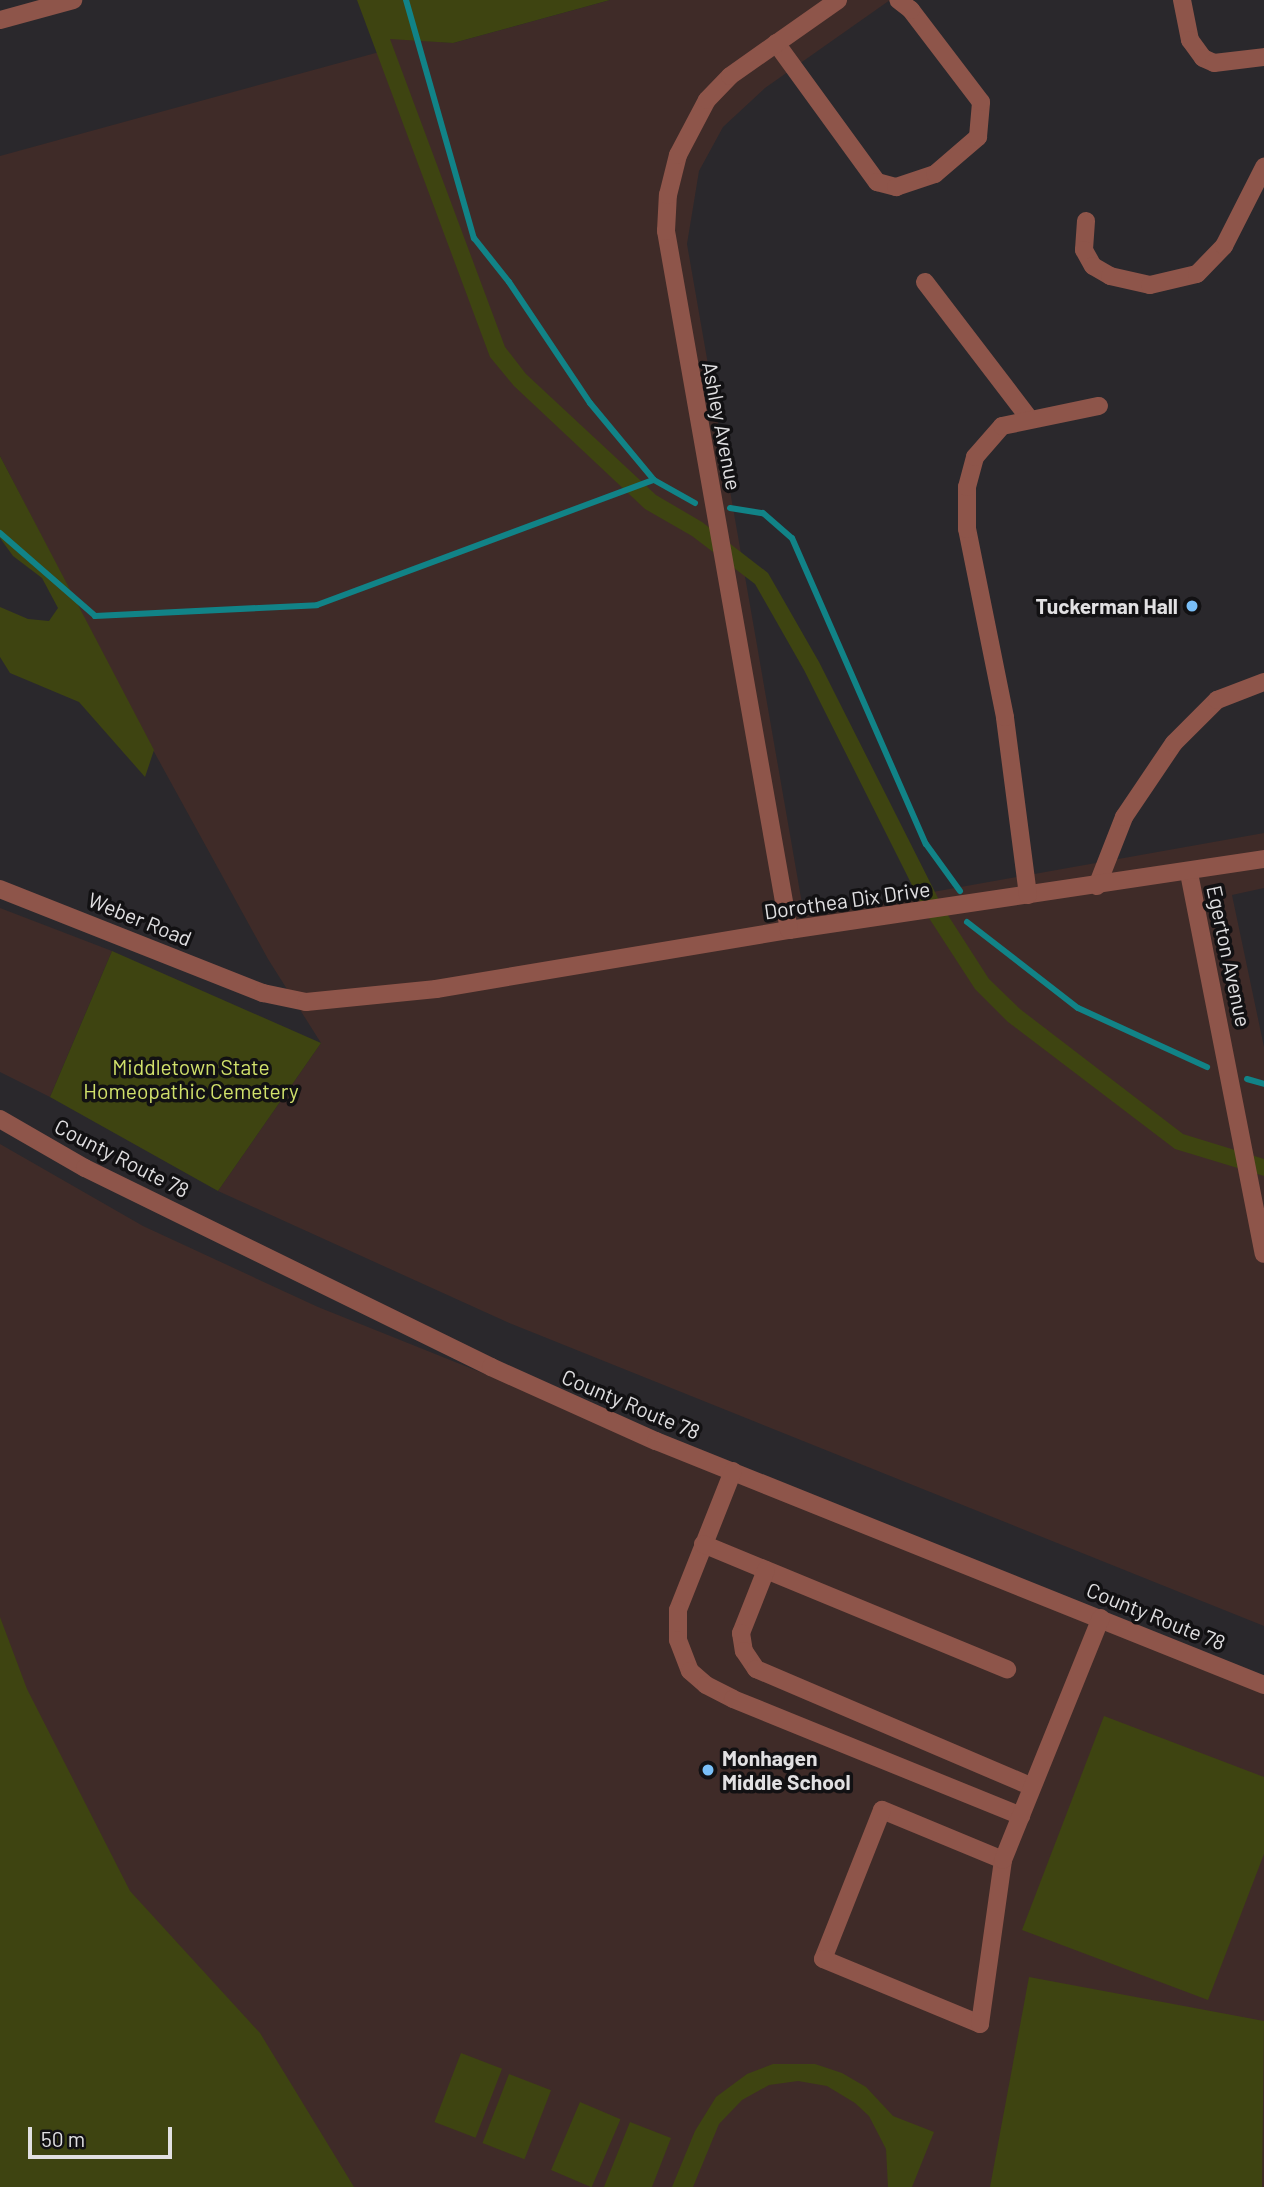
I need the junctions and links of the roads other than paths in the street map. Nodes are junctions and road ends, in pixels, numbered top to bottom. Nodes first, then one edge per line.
1 (73, 0) edge
2 (838, 0) edge
3 (898, 0) edge
4 (1182, 0) edge
5 (0, 20) edge
6 (776, 43) junction
7 (1264, 57) edge
8 (1264, 167) edge
9 (1086, 222) dead end
10 (925, 282) dead end
11 (1099, 406) dead end
12 (1029, 418) junction
13 (1264, 682) edge
14 (1264, 859) edge
15 (1189, 873) junction
16 (1097, 886) junction
17 (0, 889) edge
18 (1028, 895) junction
19 (789, 930) junction
20 (436, 989) joint
21 (0, 1119) edge
22 (1264, 1254) edge
23 (733, 1471) junction
24 (703, 1545) junction
25 (766, 1570) junction
26 (1101, 1618) junction
27 (1007, 1669) dead end
28 (1264, 1685) edge
29 (1027, 1802) junction
30 (1003, 1860) junction

1 - 5 street
2 - 6 street, Ashley Avenue
3 - 6 street
4 - 7 street
6 - 19 street, Ashley Avenue
8 - 9 street
10 - 12 street
11 - 12 street
12 - 18 street
13 - 16 street
14 - 15 street, Dorothea Dix Drive
15 - 16 street, Dorothea Dix Drive
15 - 22 street, Egerton Avenue
16 - 18 street, Dorothea Dix Drive
17 - 20 street, Weber Road
18 - 19 street, Dorothea Dix Drive
19 - 20 street, Dorothea Dix Drive
21 - 23 street, County Route 78
23 - 24 street
23 - 26 street, County Route 78
24 - 25 street
24 - 29 street
25 - 27 street
25 - 29 street
26 - 28 street, County Route 78
26 - 29 street
29 - 30 street
30 - 30 street

